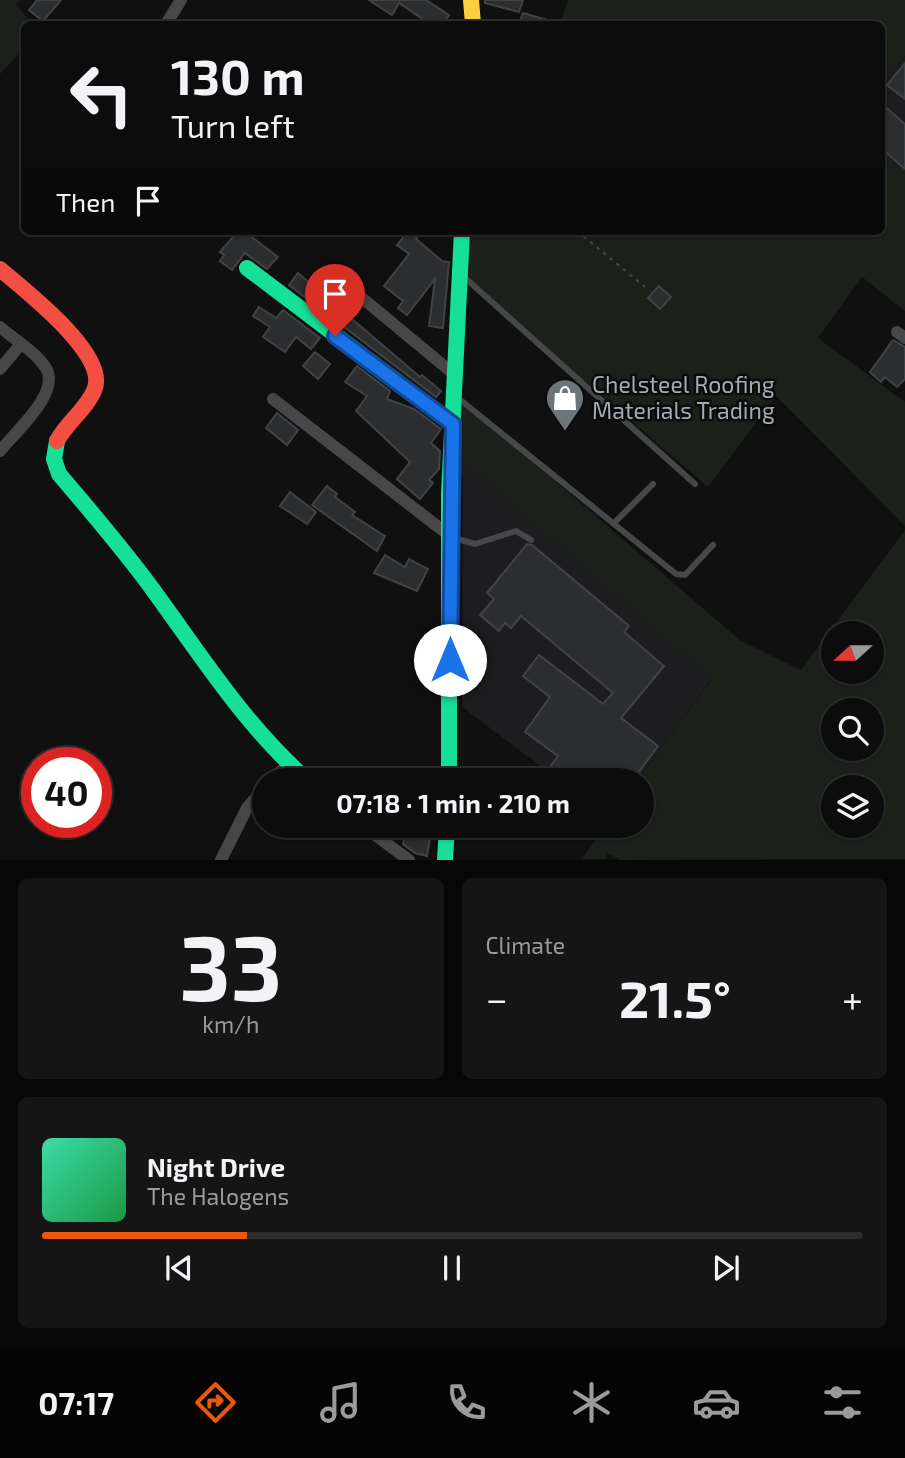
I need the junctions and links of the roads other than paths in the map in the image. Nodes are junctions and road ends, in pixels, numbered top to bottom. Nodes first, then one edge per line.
1 (181, 0) edge
2 (471, 0) edge
3 (168, 21) edge
4 (473, 21) edge
5 (462, 235) edge
6 (247, 268) dead end
7 (0, 269) edge
8 (460, 274) junction
9 (338, 278) dead end
10 (0, 327) edge
11 (21, 344) junction
12 (0, 369) edge
13 (455, 375) junction
14 (454, 394) junction
15 (273, 399) dead end
16 (453, 424) junction
17 (0, 451) edge
18 (653, 484) dead end
19 (695, 484) dead end
20 (614, 523) junction
21 (450, 536) junction
22 (531, 540) dead end
23 (713, 545) dead end
24 (288, 765) junction
25 (285, 768) edge
26 (292, 768) edge
27 (449, 768) edge
28 (252, 802) edge
29 (380, 838) edge
30 (446, 838) edge
31 (221, 859) edge
32 (409, 859) edge
33 (445, 859) edge

1 - 3 street
2 - 4 street
5 - 8 street
6 - 16 street
7 - 24 street
8 - 13 street
8 - 19 lane
9 - 13 street
10 - 11 street
11 - 12 street
11 - 17 street
13 - 14 street
14 - 16 street
14 - 20 lane
15 - 21 street
16 - 21 street
18 - 20 lane
20 - 23 lane
21 - 22 lane
21 - 27 street
24 - 25 street
24 - 26 street
28 - 31 street
29 - 32 street
30 - 33 street

